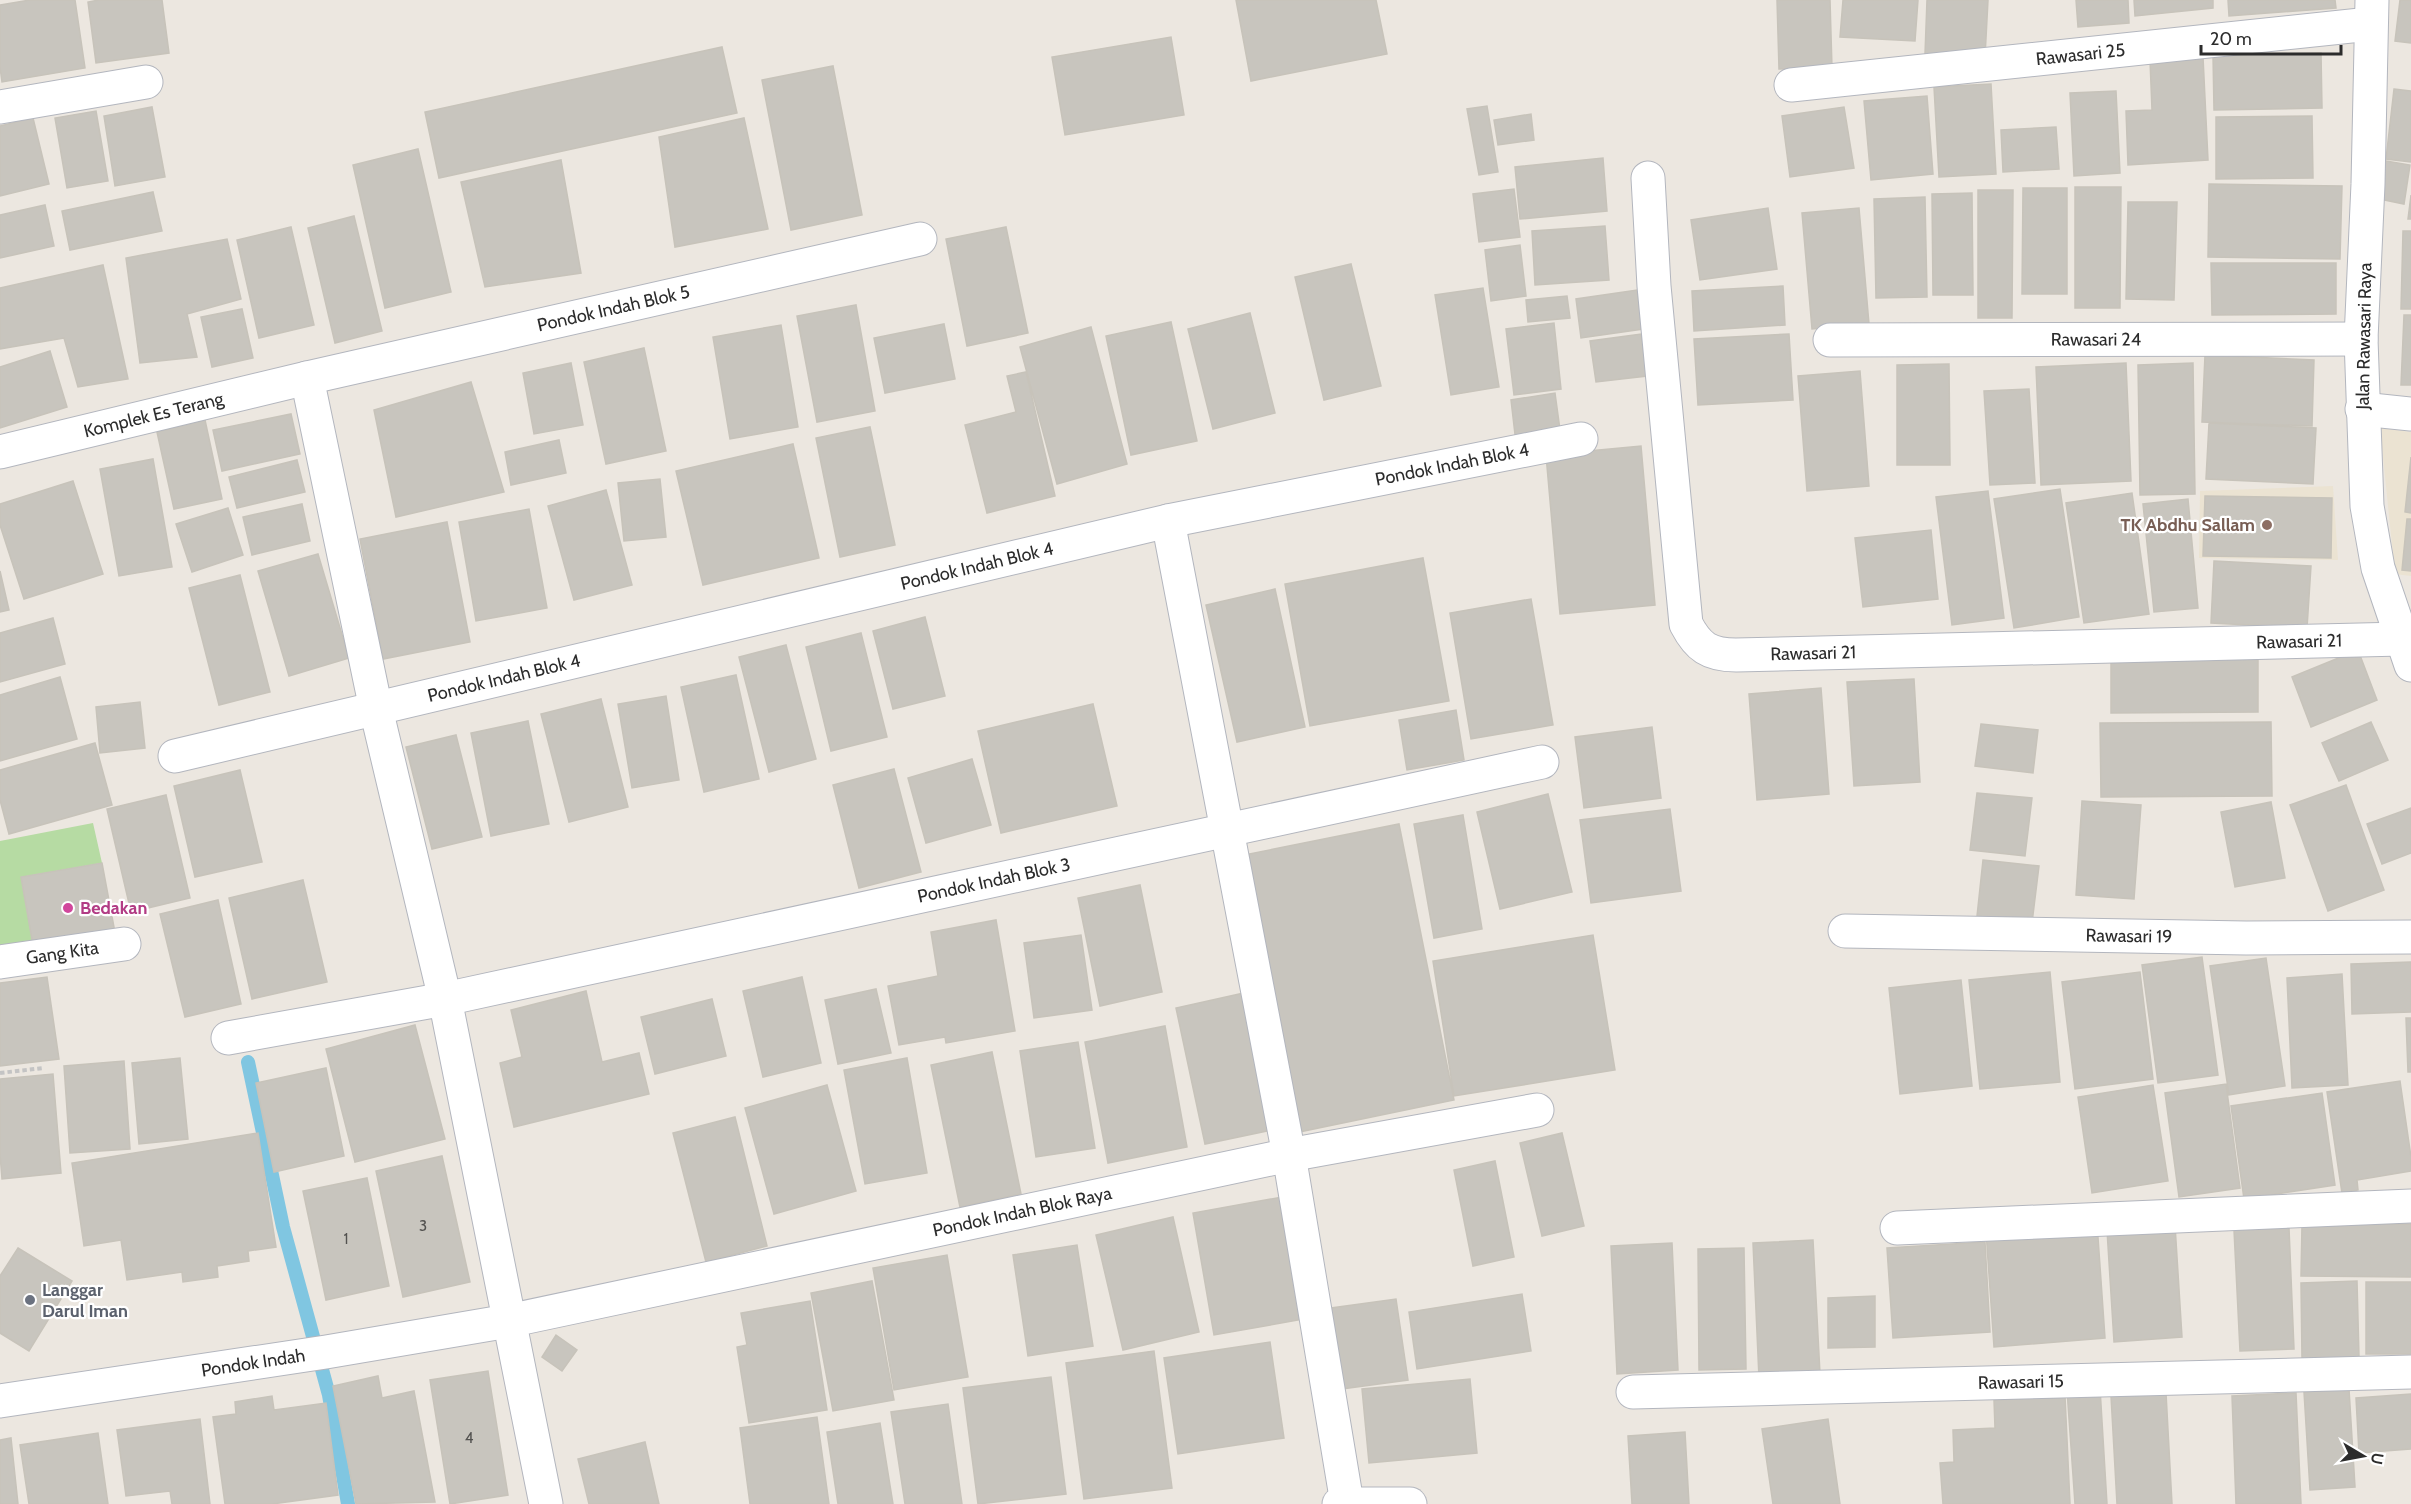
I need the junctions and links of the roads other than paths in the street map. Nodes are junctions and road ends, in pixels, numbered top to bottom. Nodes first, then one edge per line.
1 (2371, 12) edge
2 (146, 82) dead end
3 (1791, 86) dead end
4 (0, 107) edge
5 (1648, 178) dead end
6 (921, 239) dead end
7 (2361, 339) junction
8 (1830, 340) dead end
9 (307, 378) junction
10 (2362, 409) junction
11 (2411, 414) edge
12 (1581, 439) dead end
13 (0, 452) edge
14 (1168, 521) junction
15 (2408, 654) edge
16 (376, 709) junction
17 (175, 756) dead end
18 (1542, 762) dead end
19 (1227, 830) junction
20 (1845, 932) dead end
21 (2411, 936) edge
22 (124, 945) dead end
23 (0, 962) edge
24 (445, 999) junction
25 (228, 1038) dead end
26 (1537, 1110) dead end
27 (1289, 1155) junction
28 (2411, 1206) edge
29 (1897, 1228) dead end
30 (508, 1321) junction
31 (2411, 1372) edge
32 (1633, 1392) dead end
33 (0, 1401) edge
34 (546, 1504) edge
35 (1343, 1504) edge
36 (1410, 1504) edge

1 - 3 street, Rawasari 25
1 - 7 street, Jalan Rawasari Raya
2 - 4 street
5 - 15 street, Rawasari 21
6 - 9 street, Pondok Indah Blok 5
7 - 8 street, Rawasari 24
7 - 10 street, Jalan Rawasari Raya
9 - 13 street, Komplek Es Terang
9 - 16 street
10 - 11 street
10 - 15 street, Jalan Rawasari Raya
12 - 14 street, Pondok Indah Blok 4
14 - 16 street, Pondok Indah Blok 4
14 - 19 street
16 - 17 street, Pondok Indah Blok 4
16 - 24 street
18 - 19 street, Pondok Indah Blok 3
19 - 24 street, Pondok Indah Blok 3
19 - 27 street
20 - 21 street, Rawasari 19
22 - 23 street, Gang Kita
24 - 25 street, Pondok Indah Blok 3
24 - 30 street
26 - 27 street, Pondok Indah Blok Raya
27 - 30 street, Pondok Indah Blok Raya
27 - 35 street
28 - 29 street
30 - 33 street, Pondok Indah
30 - 34 street
31 - 32 street, Rawasari 15
35 - 36 street

